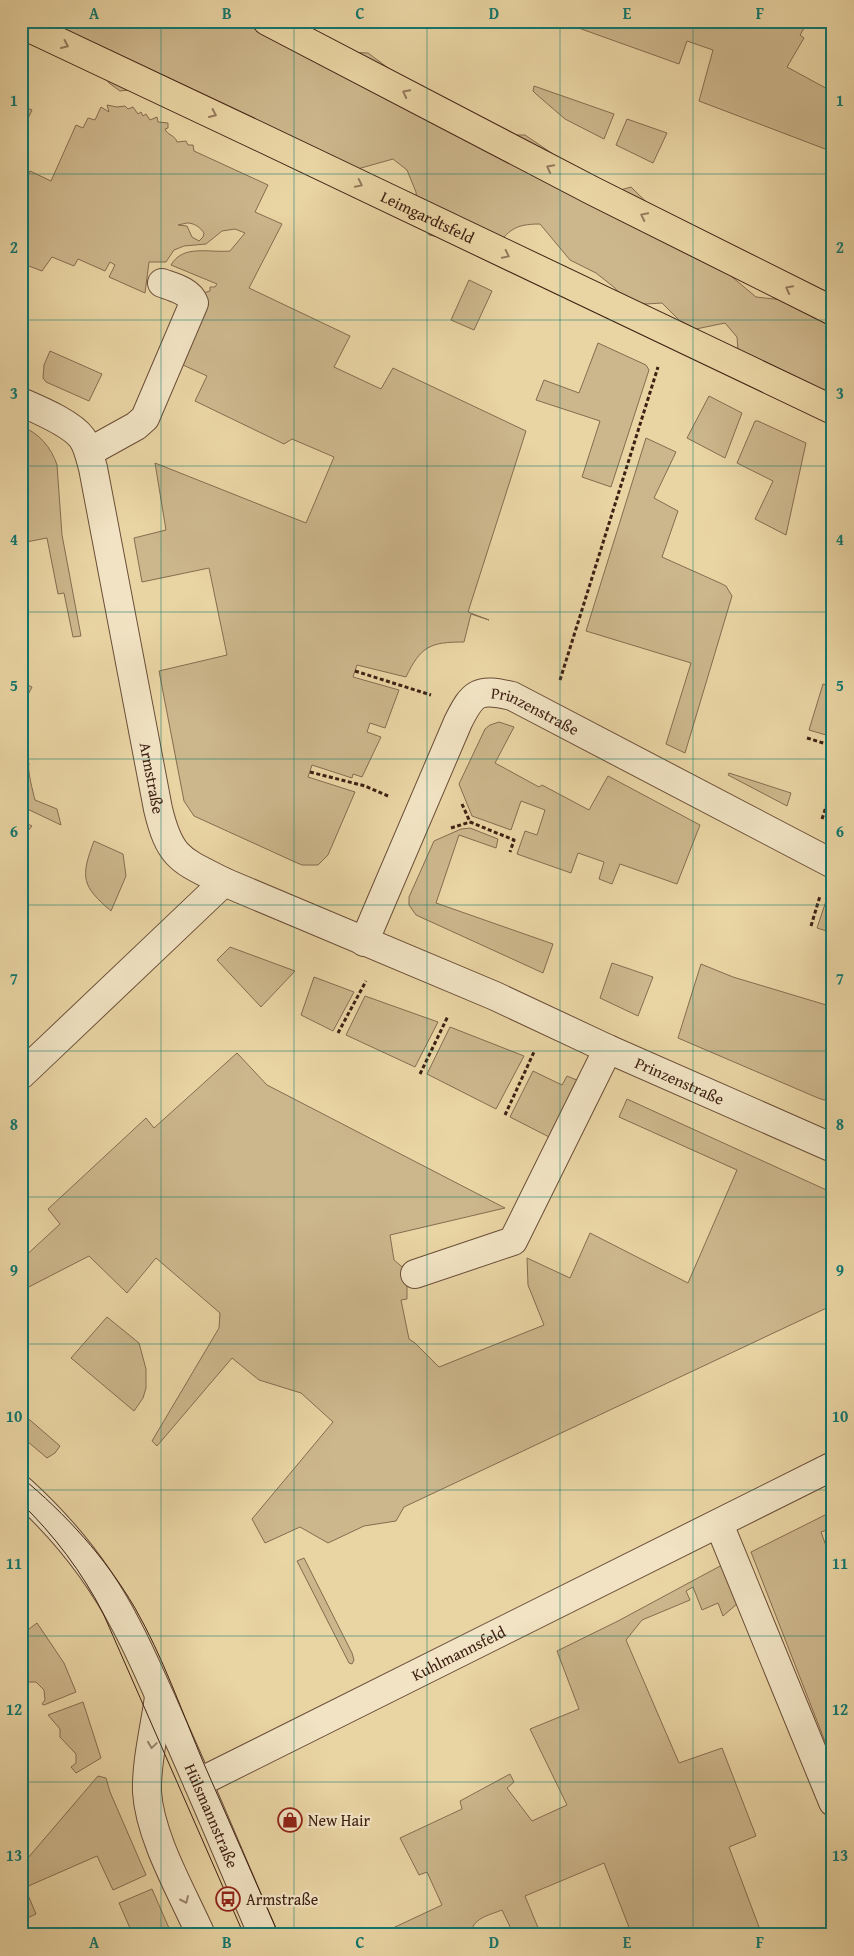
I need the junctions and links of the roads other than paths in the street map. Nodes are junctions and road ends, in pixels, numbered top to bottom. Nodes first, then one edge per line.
1 (266, 21) edge
2 (21, 24) edge
3 (162, 283) dead end
4 (833, 311) edge
5 (21, 402) edge
6 (833, 410) edge
7 (89, 452) junction
8 (833, 864) edge
9 (224, 882) junction
10 (373, 946) junction
11 (608, 1049) junction
12 (21, 1076) edge
13 (833, 1148) edge
14 (415, 1274) dead end
15 (833, 1466) edge
16 (21, 1490) edge
17 (718, 1524) junction
18 (159, 1697) junction
19 (198, 1782) junction
20 (833, 1802) edge
21 (201, 1935) edge
22 (263, 1935) edge

4 -> 1 main road
2 -> 6 main road, Leimgardtsfeld
3 - 7 street
5 - 7 street, Armstraße
7 - 9 street, Armstraße
8 - 10 street, Prinzenstraße
9 - 10 street, Prinzenstraße
9 - 12 street
10 - 11 street, Prinzenstraße
11 - 13 street, Prinzenstraße
11 - 14 street
15 - 17 street, Kuhlmannsfeld
16 - 18 street, Hülsmannstraße
17 - 19 street, Kuhlmannsfeld
17 - 20 street
18 - 19 street, Hülsmannstraße
18 -> 21 street
19 - 22 street, Hülsmannstraße

